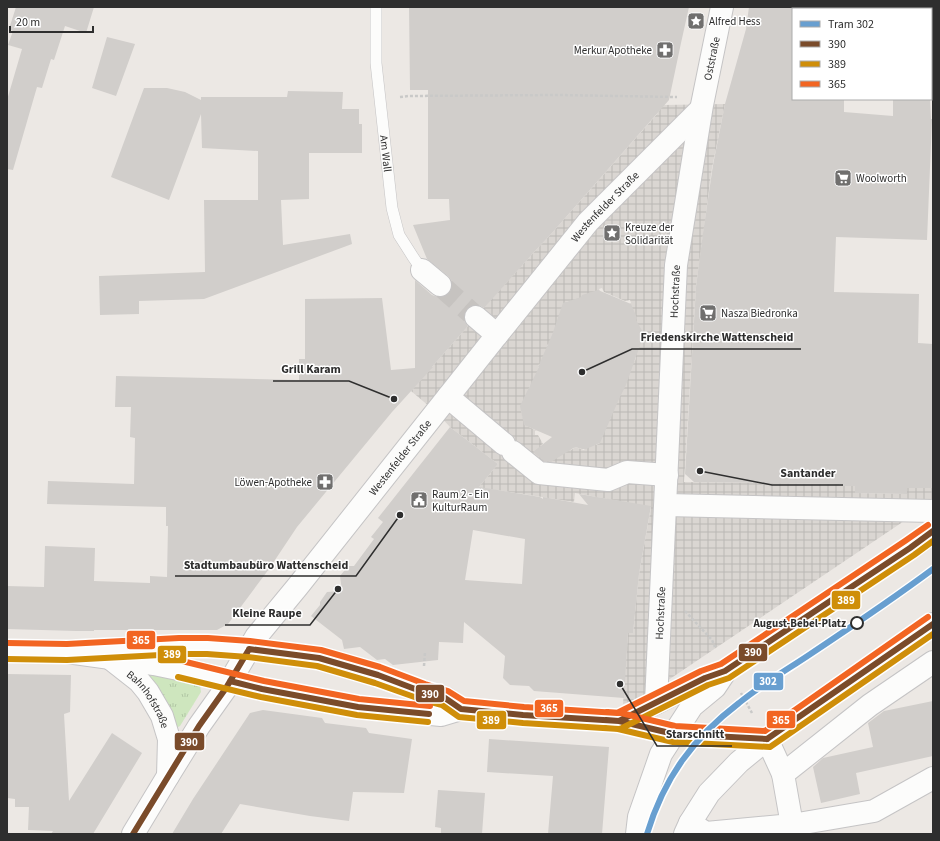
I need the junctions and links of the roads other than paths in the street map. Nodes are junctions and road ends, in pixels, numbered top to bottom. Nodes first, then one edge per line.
1 (376, 7) edge
2 (722, 7) edge
3 (702, 107) junction
4 (422, 270) joint
5 (440, 285) tunnel mouth
6 (476, 317) tunnel mouth
7 (497, 335) junction
8 (448, 397) junction
9 (667, 475) junction
10 (666, 505) junction
11 (933, 511) edge
12 (933, 530) edge
13 (933, 624) edge
14 (249, 649) junction
15 (7, 651) edge
16 (67, 652) junction
17 (110, 658) junction
18 (933, 662) edge
19 (725, 671) junction
20 (230, 681) junction
21 (656, 703) junction
22 (461, 709) junction
23 (619, 721) junction
24 (674, 734) junction
25 (767, 739) junction
26 (783, 774) junction
27 (168, 776) junction
28 (933, 778) edge
29 (792, 825) junction
30 (687, 828) edge
31 (134, 834) edge
32 (637, 834) edge

1 - 4 lane, Am Wall
2 - 3 street, Oststraße
3 - 7 street, Westenfelder Straße
3 - 9 street, Hochstraße
4 - 5 street, Am Wall
6 - 7 street
7 - 8 street, Westenfelder Straße
8 - 9 street
8 - 14 street, Westenfelder Straße
9 - 10 street, Hochstraße
10 - 11 street
10 - 21 street, Hochstraße
12 - 19 street
13 - 25 street
14 - 16 street, Bahnhofstraße
14 - 20 street, Westenfelder Straße
14 - 22 street, Bahnhofstraße
15 - 16 street, Bahnhofstraße
16 - 17 street, Bahnhofstraße
17 - 20 street, Bahnhofstraße
17 - 27 street, Bahnhofstraße
18 - 26 street
19 - 21 street
19 - 24 street
20 - 22 street, Bahnhofstraße
20 - 27 street, Westenfelder Straße
21 - 23 street
22 - 23 street, Bahnhofstraße
23 - 24 street, Bahnhofstraße
24 - 25 street, Bahnhofstraße
24 - 32 street
25 - 26 street
25 - 30 street
26 - 29 street
27 - 31 street, Westenfelder Straße
28 - 29 street
29 - 30 street

